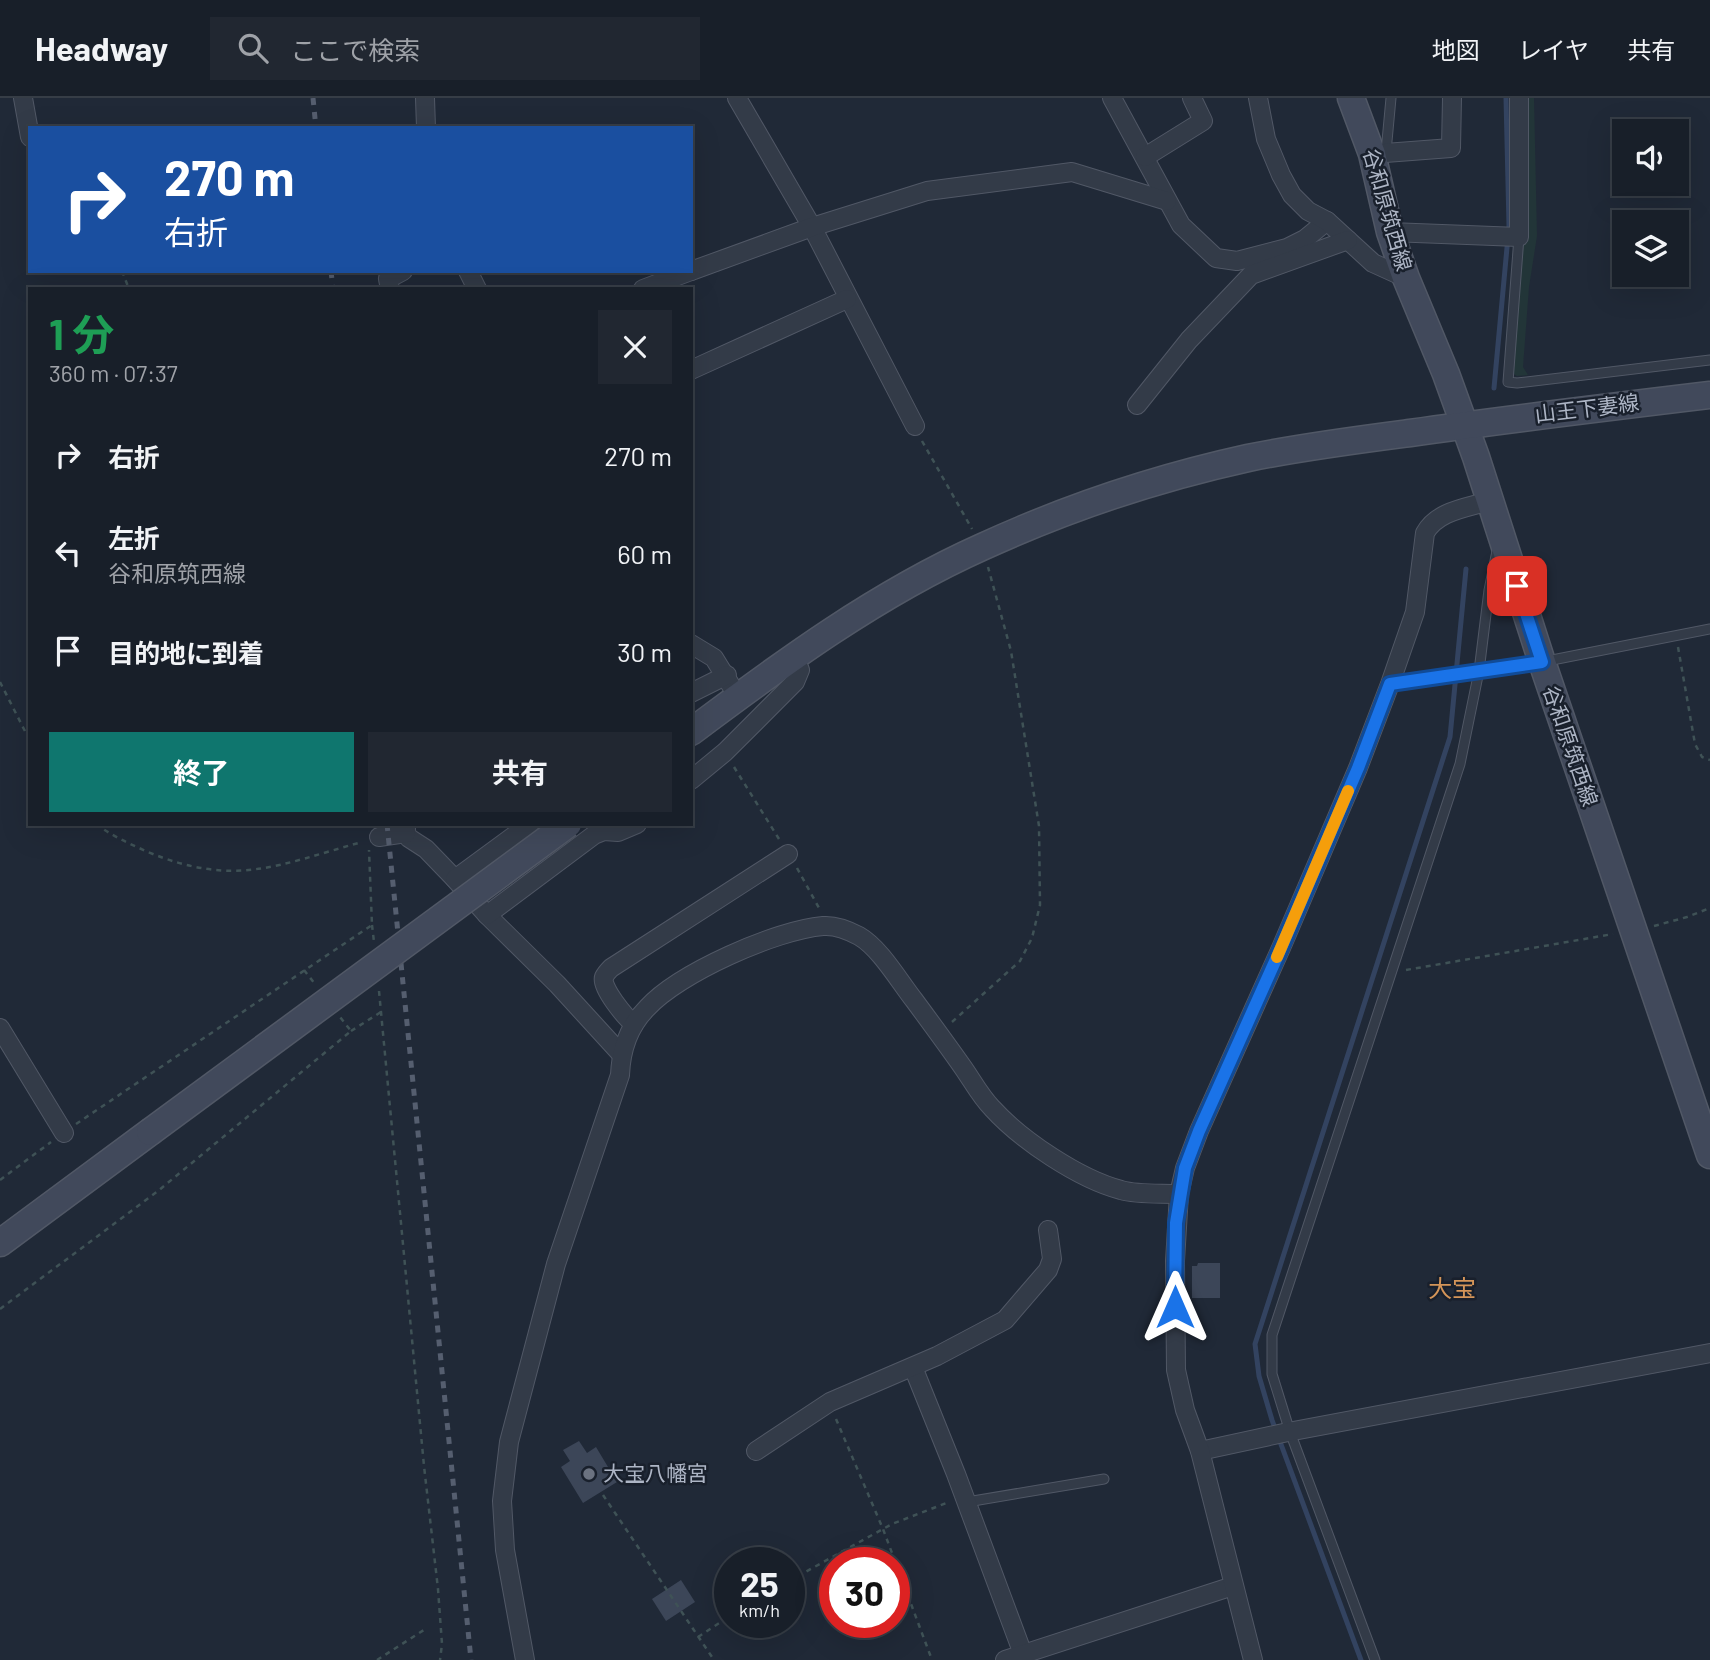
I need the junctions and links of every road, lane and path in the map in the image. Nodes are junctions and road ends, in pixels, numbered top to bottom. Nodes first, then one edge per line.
1 (23, 98) edge
2 (425, 98) edge
3 (737, 98) edge
4 (1112, 98) edge
5 (1192, 98) edge
6 (1258, 98) edge
7 (1351, 98) edge
8 (1391, 98) edge
9 (1452, 98) edge
10 (1519, 98) edge
11 (28, 126) edge
12 (426, 126) edge
13 (1379, 153) junction
14 (1145, 157) junction
15 (1167, 201) junction
16 (1327, 221) junction
17 (812, 227) junction
18 (1390, 232) junction
19 (1519, 237) junction
20 (1348, 240) junction
21 (693, 270) edge
22 (398, 273) edge
23 (686, 273) edge
24 (1406, 278) junction
25 (389, 287) edge
26 (648, 287) edge
27 (847, 299) junction
28 (1710, 360) edge
29 (693, 369) edge
30 (1710, 395) edge
31 (1137, 405) dead end
32 (1465, 425) junction
33 (915, 426) joint
34 (1489, 501) junction
35 (1501, 536) junction
36 (982, 547) junction
37 (1710, 629) edge
38 (1676, 635) junction
39 (693, 645) edge
40 (794, 657) junction
41 (1542, 662) junction
42 (1479, 671) junction
43 (0, 682) edge
44 (1390, 684) junction
45 (733, 686) junction
46 (693, 693) edge
47 (693, 730) edge
48 (28, 737) edge
49 (725, 752) junction
50 (1710, 761) edge
51 (693, 778) edge
52 (99, 826) edge
53 (527, 826) edge
54 (565, 826) edge
55 (632, 826) edge
56 (406, 829) edge
57 (379, 837) dead end
58 (788, 854) junction
59 (455, 879) junction
60 (1710, 908) edge
61 (487, 915) junction
62 (372, 925) junction
63 (825, 926) junction
64 (1633, 930) junction
65 (374, 950) dead end
66 (304, 970) junction
67 (1392, 972) junction
68 (378, 987) dead end
69 (320, 990) dead end
70 (335, 1010) dead end
71 (381, 1012) junction
72 (634, 1024) junction
73 (0, 1028) edge
74 (351, 1031) junction
75 (939, 1033) junction
76 (621, 1054) junction
77 (64, 1133) junction
78 (1709, 1151) edge
79 (0, 1180) edge
80 (1179, 1194) junction
81 (1048, 1230) dead end
82 (0, 1243) edge
83 (0, 1309) edge
84 (1710, 1353) edge
85 (913, 1367) junction
86 (828, 1404) junction
87 (1289, 1432) junction
88 (756, 1451) dead end
89 (1200, 1451) junction
90 (1104, 1479) dead end
91 (603, 1495) dead end
92 (966, 1499) junction
93 (883, 1529) junction
94 (805, 1572) edge
95 (1233, 1586) junction
96 (714, 1626) edge
97 (427, 1628) dead end
98 (698, 1637) junction
99 (1024, 1657) edge
100 (377, 1660) edge
101 (440, 1660) edge
102 (526, 1660) edge
103 (713, 1660) edge
104 (932, 1660) edge
105 (1005, 1660) edge
106 (1253, 1660) edge
107 (1375, 1660) edge

1 - 11 street
2 - 12 street
3 - 17 street
4 - 14 street
5 - 14 street
6 - 16 street
7 - 13 street, 谷和原筑西線
8 - 13 lane
9 - 13 street
10 - 19 street
13 - 18 street, 谷和原筑西線
14 - 15 street
15 - 16 street
15 - 17 street
16 - 20 street
17 - 21 street
17 - 27 street
18 - 19 street
18 - 24 street, 谷和原筑西線
19 - 28 lane
20 - 24 street
20 - 31 street
22 - 25 street
23 - 26 street
24 - 32 street, 谷和原筑西線
27 - 29 street
27 - 33 street
30 - 32 street, 山王下妻線
32 - 34 street, 谷和原筑西線
32 - 36 street, 山王下妻線
33 - 36 path
34 - 35 street, 谷和原筑西線
34 - 44 street
35 - 41 street, 谷和原筑西線
35 - 42 lane
36 - 40 street, 山王下妻線
36 - 75 path
37 - 38 lane
38 - 41 lane
38 - 50 path
39 - 45 street
40 - 45 street, 山王下妻線
40 - 49 street
41 - 42 lane
41 - 64 street, 谷和原筑西線
42 - 44 lane
42 - 67 lane
43 - 48 path
44 - 80 street
45 - 46 street
45 - 47 street, 山王下妻線
49 - 51 street
49 - 58 path
52 - 62 path
53 - 59 street
54 - 82 street, bridge
55 - 61 street
56 - 57 street
56 - 59 street
58 - 63 path
58 - 72 street
59 - 61 street
60 - 64 path
61 - 76 street
62 - 65 path
62 - 66 path
63 - 72 street
63 - 75 street
64 - 67 path
64 - 78 street, 谷和原筑西線
66 - 69 path
66 - 77 path
67 - 87 lane
68 - 71 path
70 - 74 path
71 - 74 path
71 - 101 path
72 - 76 street
73 - 77 street
74 - 83 path
75 - 80 street
76 - 102 street
77 - 79 path
80 - 89 street
81 - 85 street
84 - 87 street
85 - 86 street
85 - 92 street
86 - 88 street
86 - 93 path
87 - 89 street
87 - 107 lane
89 - 95 street
90 - 92 lane
91 - 98 path
92 - 93 path
92 - 99 street
93 - 94 path
93 - 104 path
95 - 99 street
95 - 106 street
96 - 98 path
97 - 100 path
98 - 103 path
99 - 105 street

